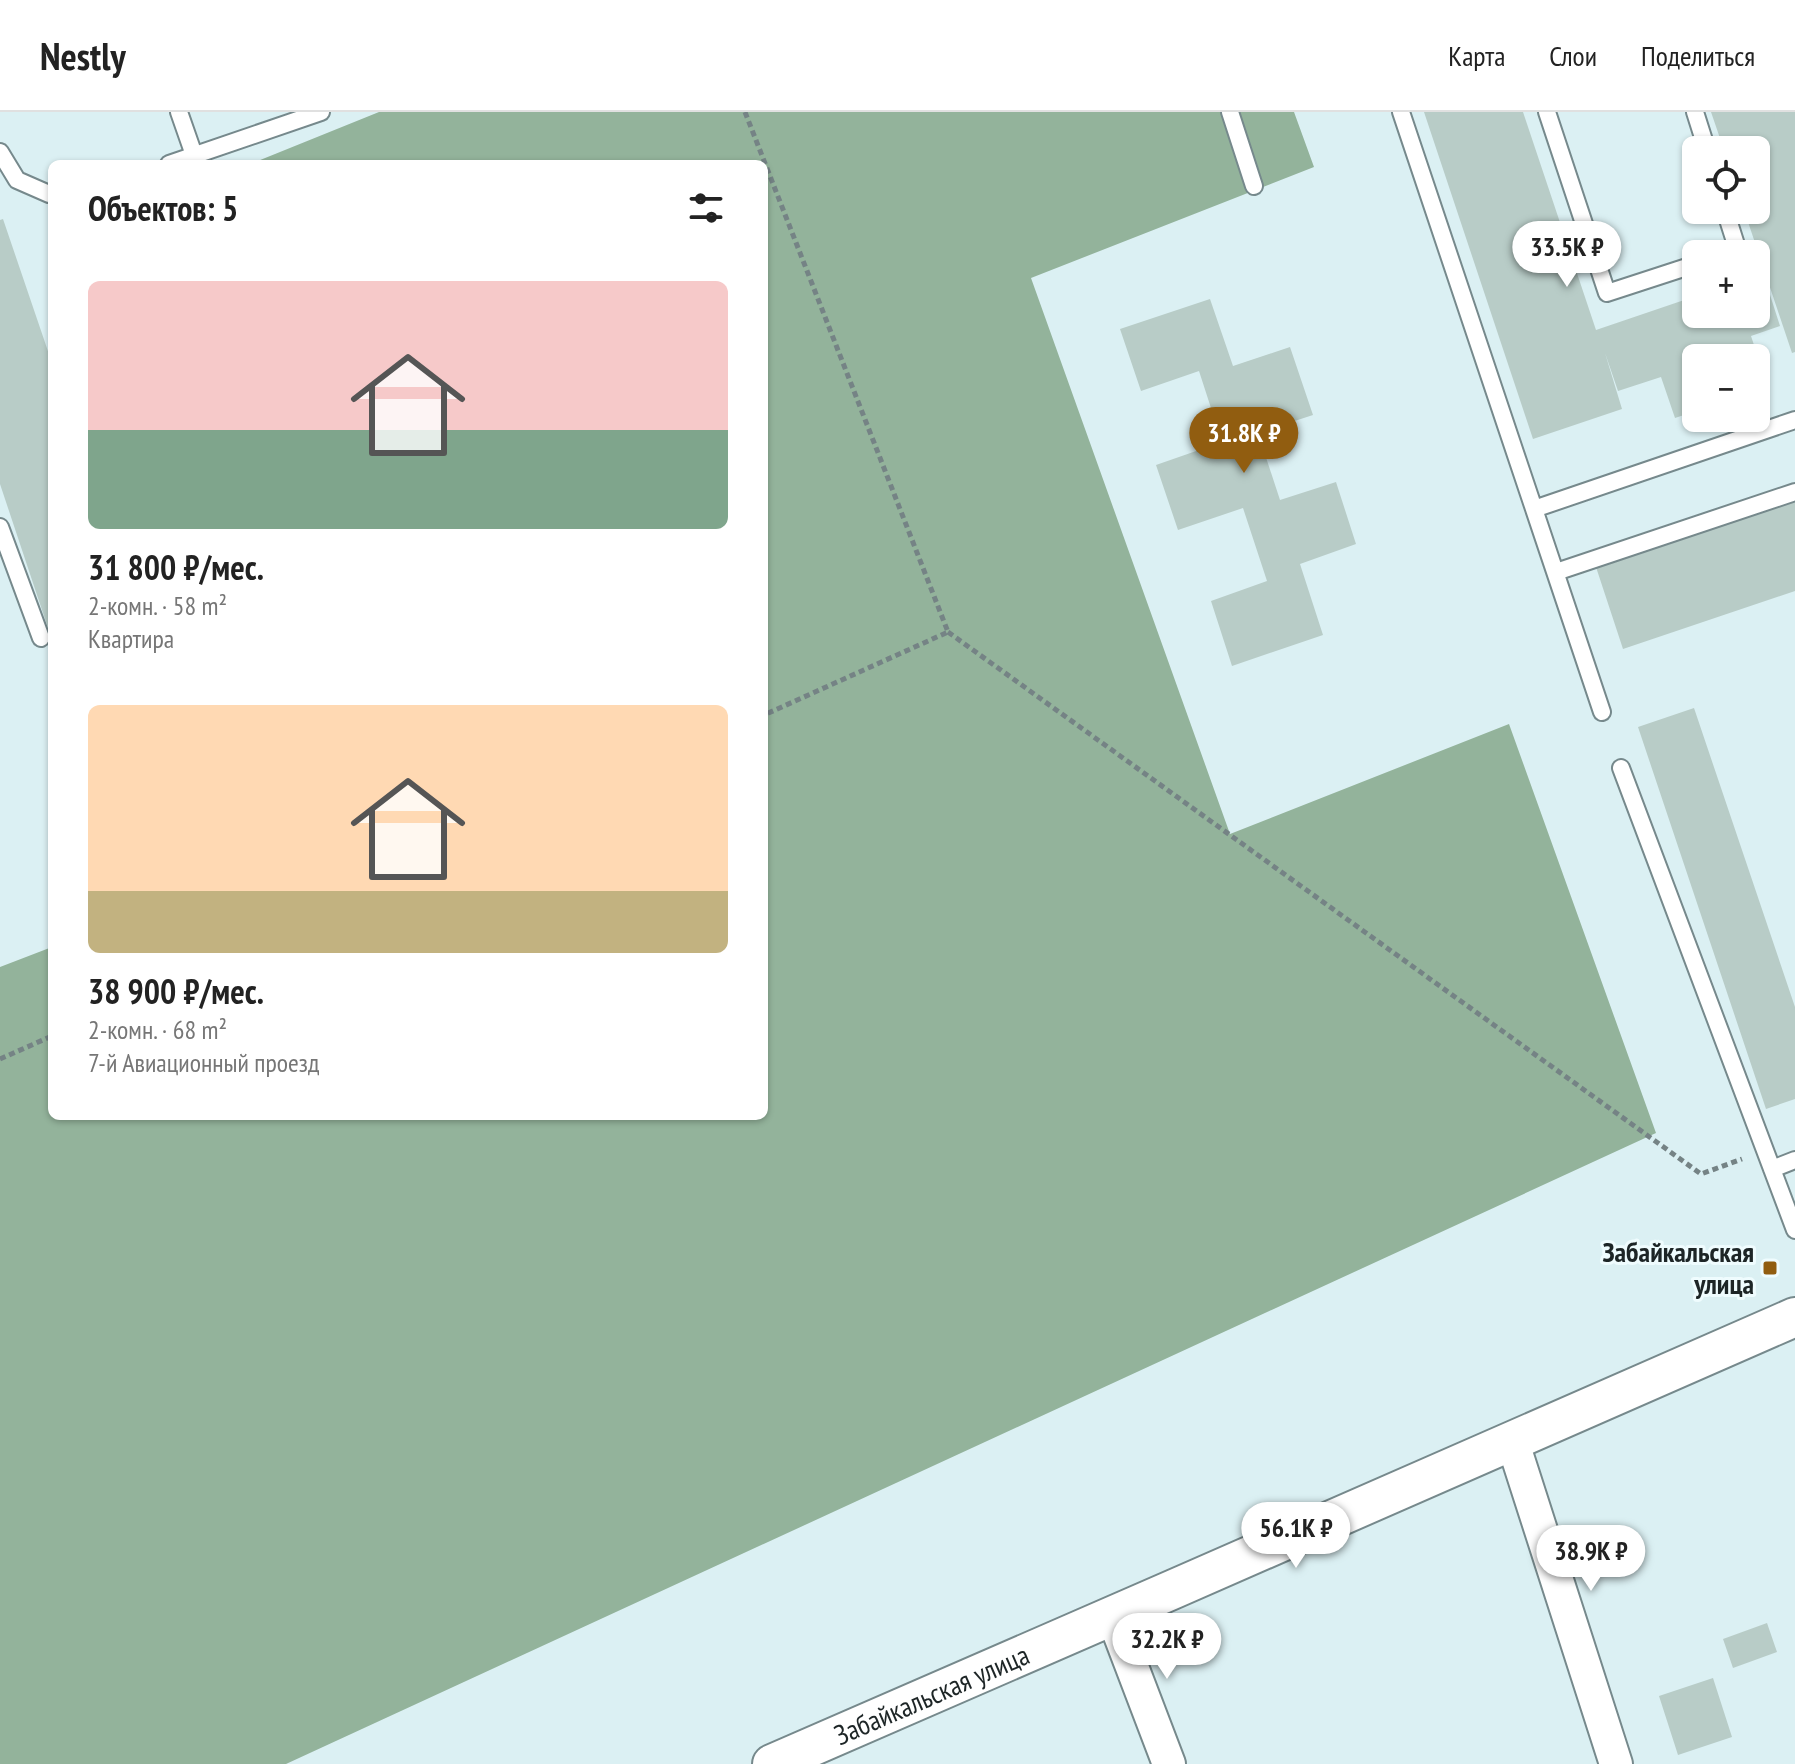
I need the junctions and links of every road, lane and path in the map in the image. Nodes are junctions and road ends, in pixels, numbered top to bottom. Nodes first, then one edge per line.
1 (179, 112) edge
2 (745, 112) edge
3 (1230, 112) edge
4 (1401, 112) edge
5 (1547, 112) edge
6 (1695, 112) edge
7 (313, 113) edge
8 (1703, 136) edge
9 (0, 152) edge
10 (194, 155) junction
11 (180, 160) edge
12 (764, 160) edge
13 (768, 171) edge
14 (1254, 186) dead end
15 (48, 194) edge
16 (1682, 269) edge
17 (1795, 420) edge
18 (1795, 492) edge
19 (1534, 509) junction
20 (2, 538) edge
21 (1556, 572) junction
22 (948, 632) junction
23 (41, 638) dead end
24 (1602, 712) dead end
25 (768, 713) edge
26 (1621, 768) dead end
27 (48, 1038) edge
28 (0, 1059) edge
29 (1766, 1150) junction
30 (1795, 1160) edge
31 (1772, 1169) junction
32 (1795, 1230) edge
33 (1795, 1317) edge
34 (1512, 1440) junction
35 (1113, 1617) junction
36 (772, 1764) edge
37 (1169, 1764) edge
38 (1616, 1764) edge

1 - 10 lane
2 - 12 path
3 - 14 lane
4 - 19 lane
5 - 16 lane
6 - 8 lane
7 - 10 lane
9 - 15 lane
10 - 11 lane
13 - 22 path
17 - 19 lane
18 - 21 lane
19 - 21 lane
20 - 23 lane
21 - 24 lane
22 - 25 path
22 - 29 path
26 - 29 lane
27 - 28 path
29 - 31 lane
30 - 31 lane
31 - 32 lane
33 - 34 street, Забайкальская улица
34 - 35 street, Забайкальская улица
34 - 38 street
35 - 36 street, Забайкальская улица
35 - 37 street

